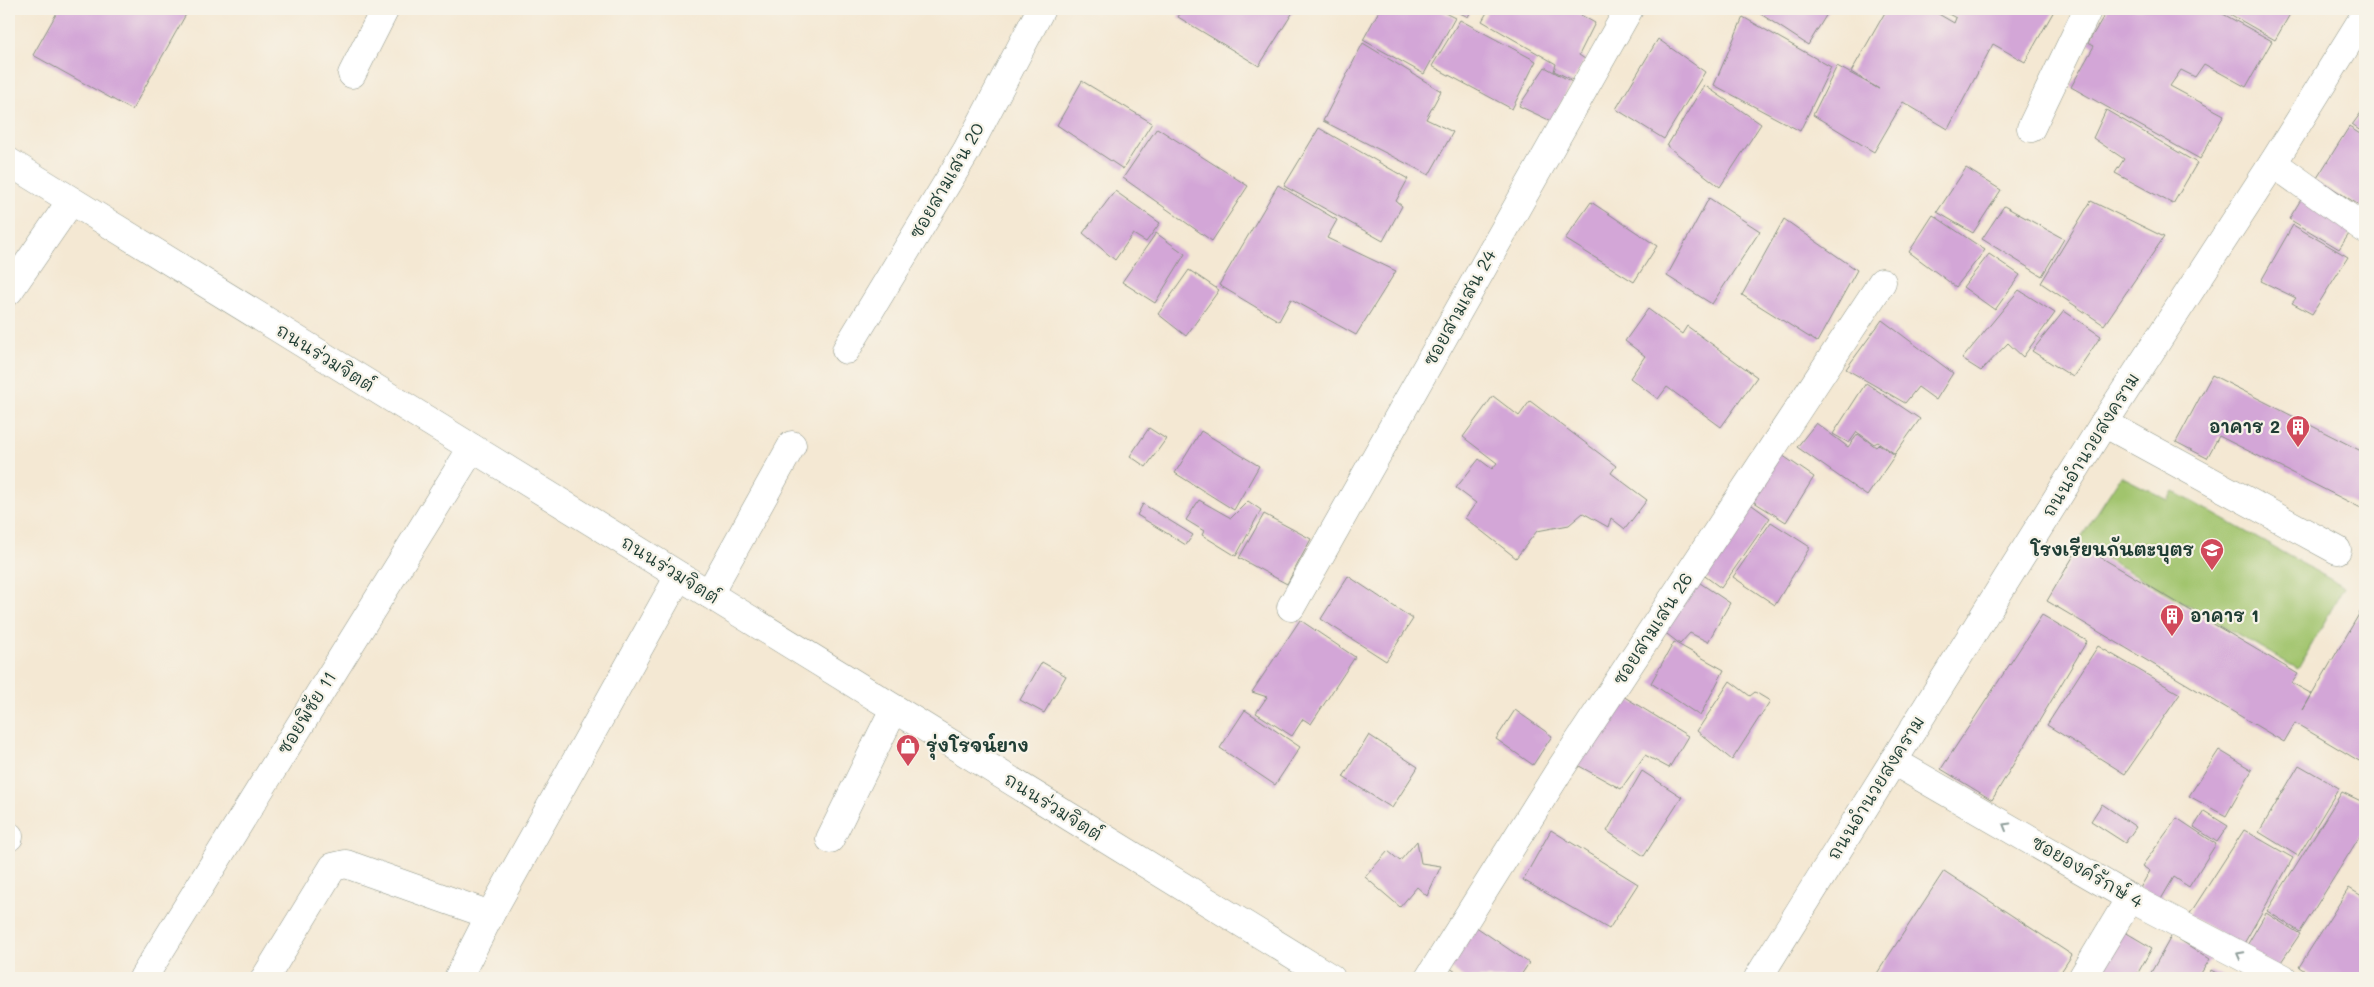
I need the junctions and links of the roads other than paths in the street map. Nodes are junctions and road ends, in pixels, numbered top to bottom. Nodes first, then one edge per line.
1 (386, 9) edge
2 (1042, 9) edge
3 (2088, 9) edge
4 (1620, 12) edge
5 (2365, 15) edge
6 (352, 74) dead end
7 (2031, 128) dead end
8 (9, 162) edge
9 (2273, 163) junction
10 (71, 201) junction
11 (2365, 229) edge
12 (1882, 282) dead end
13 (9, 291) edge
14 (846, 350) dead end
15 (2104, 423) junction
16 (792, 445) dead end
17 (472, 448) junction
18 (2337, 550) dead end
19 (679, 576) junction
20 (709, 594) junction
21 (1291, 607) dead end
22 (894, 709) junction
23 (1893, 761) junction
24 (830, 840) dead end
25 (2130, 898) junction
26 (490, 916) junction
27 (143, 978) edge
28 (265, 978) edge
29 (458, 978) edge
30 (1330, 978) edge
31 (1429, 978) edge
32 (1758, 978) edge
33 (2082, 978) edge
34 (2283, 978) edge

1 - 6 street
2 - 14 street, ซอยสามเสน 20
3 - 7 street
4 - 21 street, ซอยสามเสน 24
5 - 9 street, ถนนอำนวยสงคราม
8 - 10 street, ถนนร่วมจิตต์
9 - 11 street
9 - 15 street, ถนนอำนวยสงคราม
10 - 13 street
10 - 17 street, ถนนร่วมจิตต์
12 - 31 street, ซอยสามเสน 26
15 - 18 street
15 - 23 street, ถนนอำนวยสงคราม
16 - 20 street
17 - 19 street, ถนนร่วมจิตต์
17 - 27 street, ซอยพิชัย 11
19 - 20 street, ถนนร่วมจิตต์
19 - 26 street
20 - 22 street, ถนนร่วมจิตต์
22 - 24 street
22 - 30 street, ถนนร่วมจิตต์
25 -> 23 street, ซอยองค์รักษ์ 4
23 - 32 street, ถนนอำนวยสงคราม
25 - 33 street
34 -> 25 street, ซอยองค์รักษ์ 4
26 - 28 street
26 - 29 street

